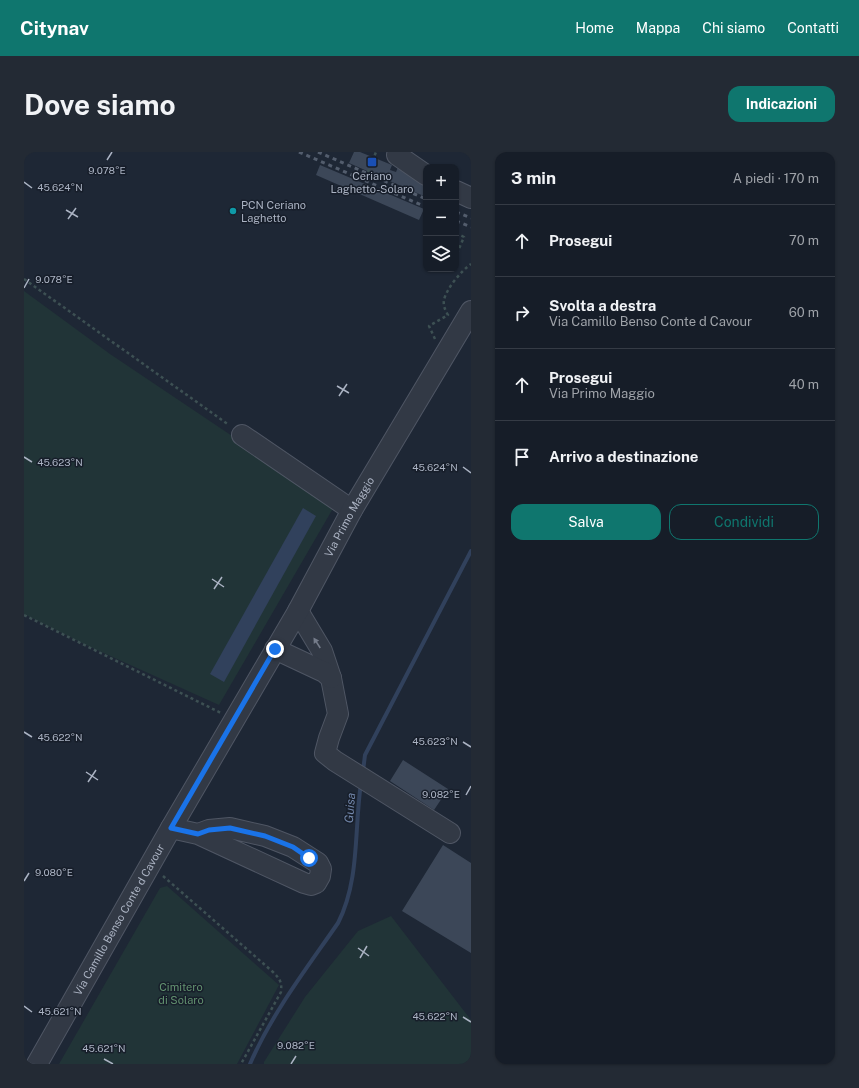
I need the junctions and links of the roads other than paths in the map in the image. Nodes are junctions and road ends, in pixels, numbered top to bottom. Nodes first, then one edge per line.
1 (397, 155) dead end
2 (423, 173) edge
3 (459, 192) edge
4 (471, 198) edge
5 (461, 316) edge
6 (242, 435) road end
7 (352, 510) junction
8 (298, 611) junction
9 (275, 649) junction
10 (332, 678) junction
11 (236, 716) joint
12 (171, 828) junction
13 (450, 833) dead end
14 (198, 834) junction
15 (37, 1064) edge

1 - 2 street
3 - 4 street
5 - 7 street, Via Primo Maggio
6 - 7 street
7 - 8 street, Via Primo Maggio
8 - 9 street, Via Primo Maggio
10 -> 8 street
9 - 10 street
9 - 11 street, Via Primo Maggio
10 - 13 street
11 - 12 street, Via Camillo Benso Conte d Cavour
12 - 14 street
12 - 15 street, Via Camillo Benso Conte d Cavour
14 - 14 street

